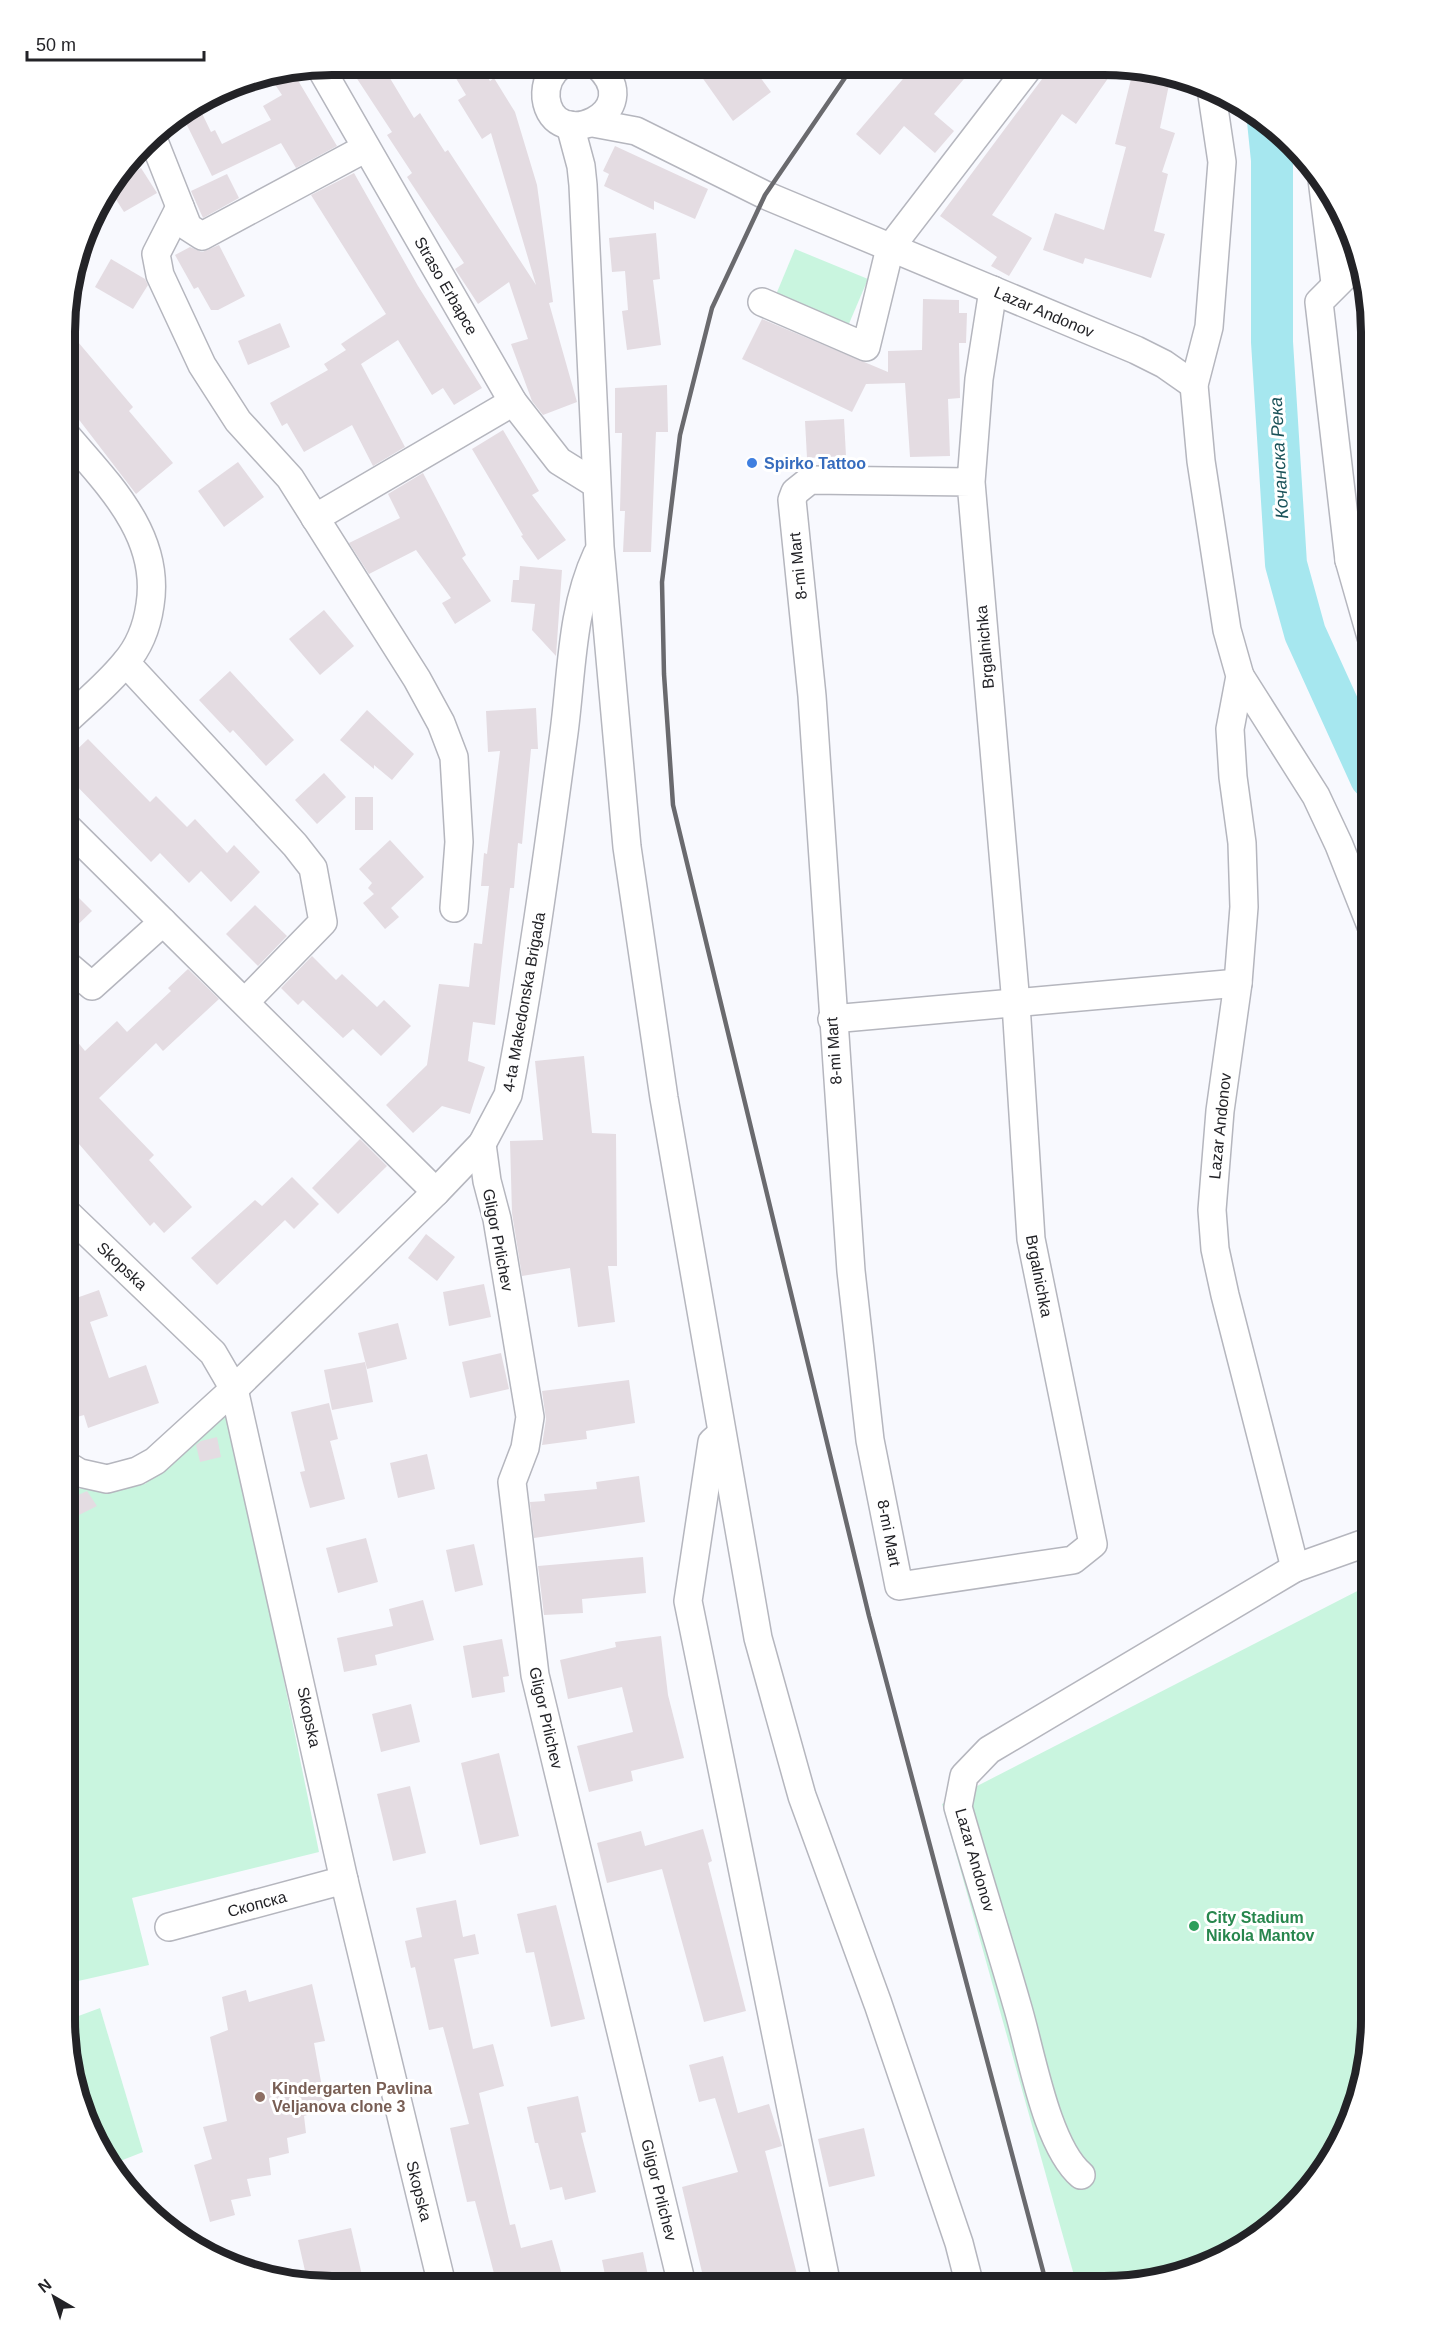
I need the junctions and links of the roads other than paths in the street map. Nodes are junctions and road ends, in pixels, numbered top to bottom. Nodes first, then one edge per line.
1 (325, 75) edge
2 (550, 75) edge
3 (607, 75) edge
4 (1022, 75) edge
5 (1213, 100) edge
6 (583, 124) junction
7 (636, 131) junction
8 (156, 145) edge
9 (366, 148) junction
10 (1325, 200) edge
11 (180, 207) junction
12 (890, 248) junction
13 (1352, 268) edge
14 (1335, 283) junction
15 (993, 290) junction
16 (762, 302) dead end
17 (1194, 385) junction
18 (513, 402) junction
19 (75, 446) edge
20 (971, 482) junction
21 (596, 484) junction
22 (315, 518) junction
23 (600, 547) junction
24 (1361, 547) edge
25 (1349, 560) junction
26 (1361, 602) edge
27 (126, 663) junction
28 (1240, 676) junction
29 (75, 711) edge
30 (75, 835) edge
31 (1361, 901) edge
32 (454, 908) dead end
33 (163, 922) junction
34 (75, 972) edge
35 (1238, 983) junction
36 (246, 1001) junction
37 (1016, 1004) junction
38 (832, 1019) junction
39 (483, 1144) junction
40 (436, 1192) junction
41 (75, 1221) edge
42 (234, 1389) junction
43 (722, 1433) junction
44 (75, 1469) edge
45 (1093, 1544) joint
46 (1361, 1545) edge
47 (1295, 1568) junction
48 (344, 1880) junction
49 (169, 1928) dead end
50 (1081, 2175) dead end
51 (440, 2276) edge
52 (680, 2276) edge
53 (825, 2276) edge
54 (967, 2276) edge

1 - 9 street, Straso Erbapce
2 - 6 street
3 - 6 street
3 - 7 street, Lazar Andonov
4 - 12 street
5 - 17 street, Lazar Andonov
6 - 7 street, Lazar Andonov
6 - 21 street
7 - 12 street, Lazar Andonov
8 - 11 street
9 - 11 street
9 - 18 street, Straso Erbapce
10 - 14 street
11 - 22 street
12 - 15 street, Lazar Andonov
12 - 16 street
13 - 14 street
14 - 25 street
15 - 17 street, Lazar Andonov
15 - 20 street, Brgalnichka
17 - 28 street, Lazar Andonov
18 - 21 street, Straso Erbapce
18 - 22 street
19 - 27 street
20 - 37 street, Brgalnichka
20 - 38 street, 8-mi Mart
21 - 23 street
22 - 32 street
23 - 39 street, 4-ta Makedonska Brigada
23 - 43 street
24 - 25 street
25 - 26 street
27 - 29 street
27 - 36 street
28 - 31 street, Lazar Andonov
28 - 35 street, Lazar Andonov
30 - 33 street
33 - 34 street
33 - 36 street
35 - 37 street
35 - 47 street, Lazar Andonov
36 - 40 street
37 - 38 street
37 - 45 street, Brgalnichka
38 - 45 street, 8-mi Mart
39 - 40 street, 4-ta Makedonska Brigada
39 - 52 street, Gligor Prlichev
40 - 42 street, 4-ta Makedonska Brigada
41 - 42 street, Skopska
42 - 44 street, 4-ta Makedonska Brigada
42 - 48 street, Skopska
43 - 53 street
43 - 54 street
46 - 47 street, Lazar Andonov
47 - 50 street, Lazar Andonov
48 - 49 street, Скопска
48 - 51 street, Skopska

